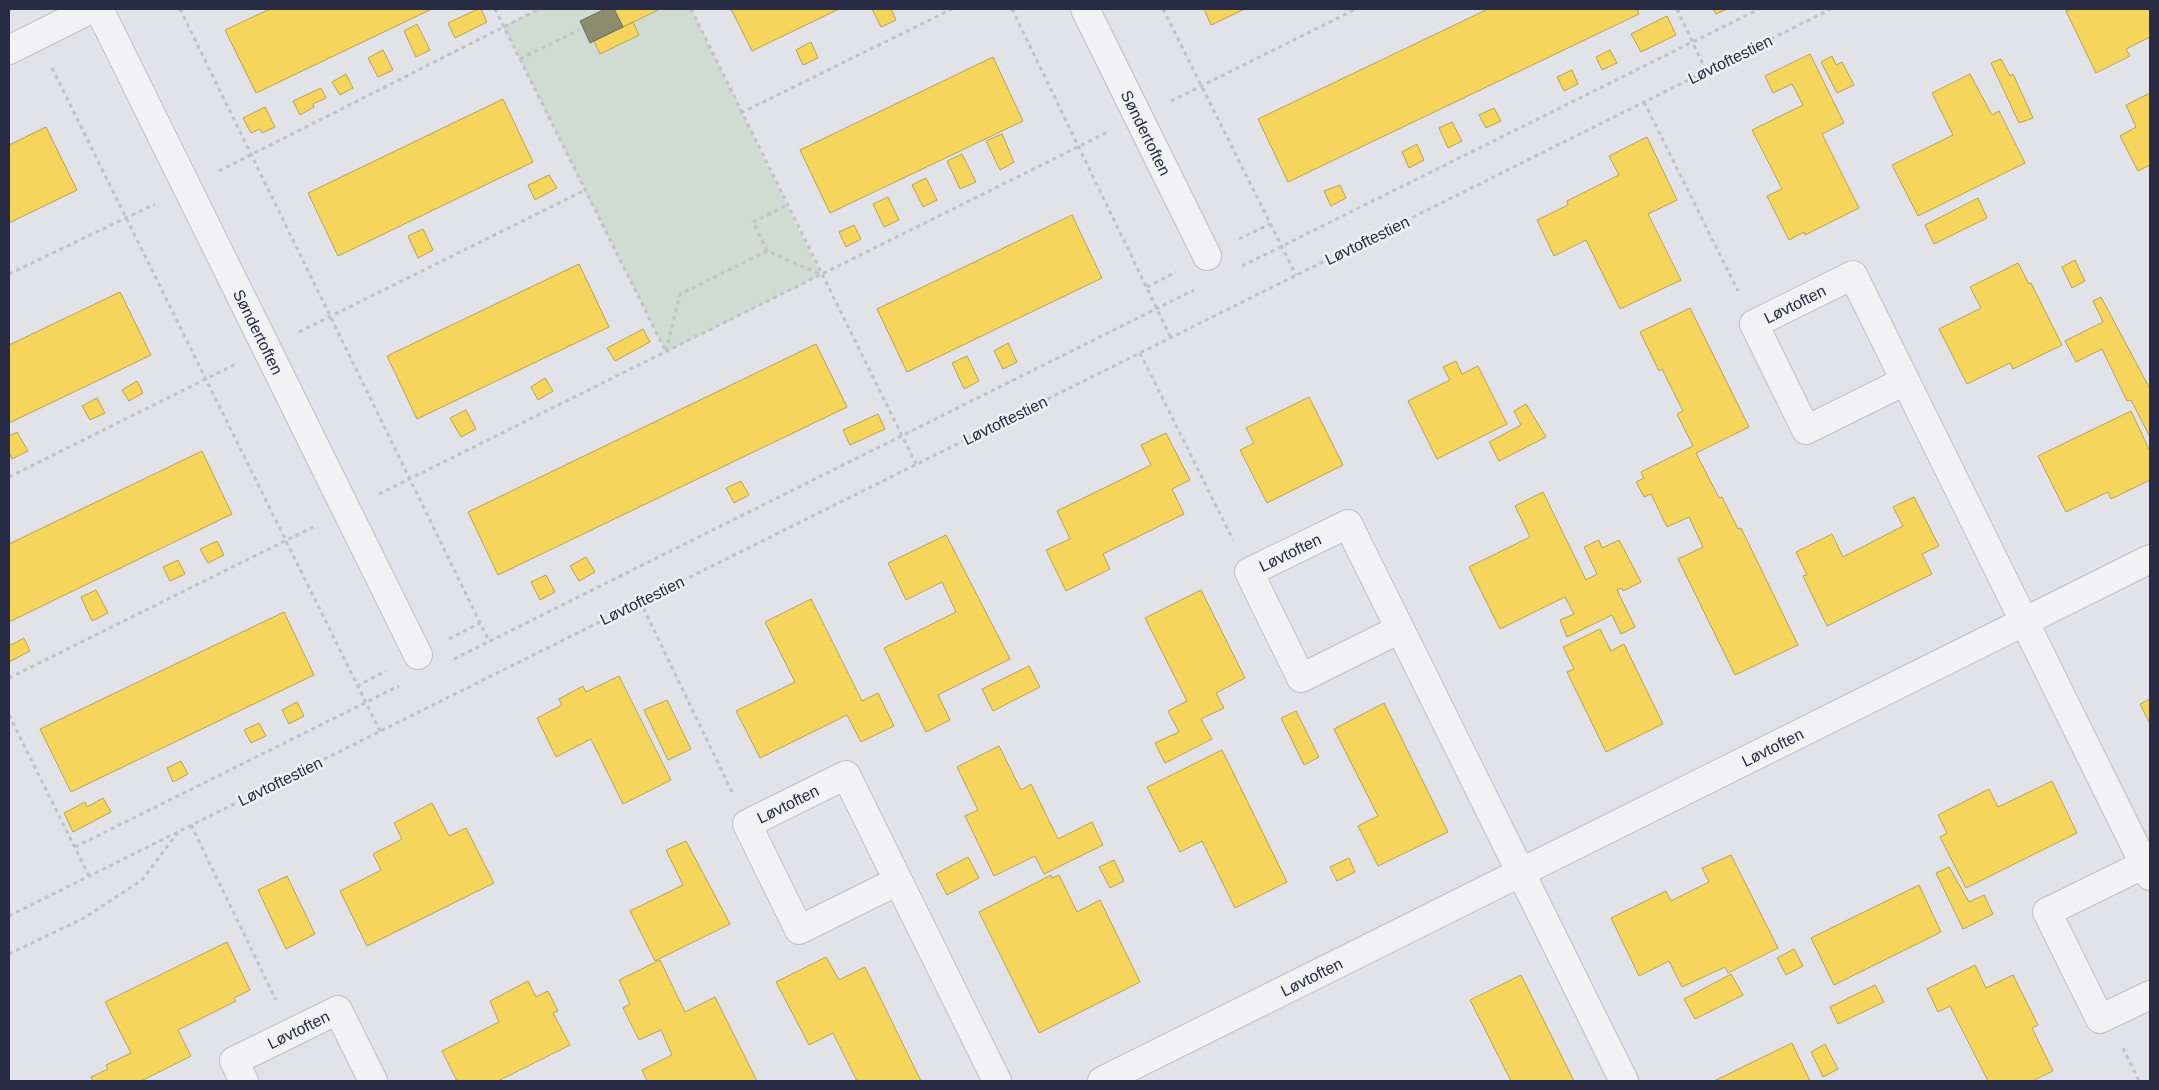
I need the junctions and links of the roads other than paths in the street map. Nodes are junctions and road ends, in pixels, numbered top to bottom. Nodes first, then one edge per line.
1 (91, 9) edge
2 (99, 9) edge
3 (1085, 9) edge
4 (9, 50) edge
5 (1207, 256) dead end
6 (1906, 381) junction
7 (2150, 559) edge
8 (2025, 622) junction
9 (1400, 629) junction
10 (418, 655) dead end
11 (2147, 870) edge
12 (1520, 873) junction
13 (898, 881) junction
14 (2150, 994) edge
15 (244, 1081) edge
16 (373, 1081) edge
17 (997, 1081) edge
18 (1102, 1081) edge
19 (1624, 1081) edge

1 - 4 street
2 - 10 street, Søndertoften
3 - 5 street, Søndertoften
6 - 6 street, Løvtoften
6 - 8 street, Løvtoften
7 - 8 street, Løvtoften
8 - 11 street, Løvtoften
8 - 12 street, Løvtoften
9 - 9 street, Løvtoften
9 - 12 street, Løvtoften
11 - 14 street, Løvtoften
12 - 18 street, Løvtoften
12 - 19 street, Løvtoften
13 - 13 street, Løvtoften
13 - 17 street, Løvtoften
15 - 16 street, Løvtoften

